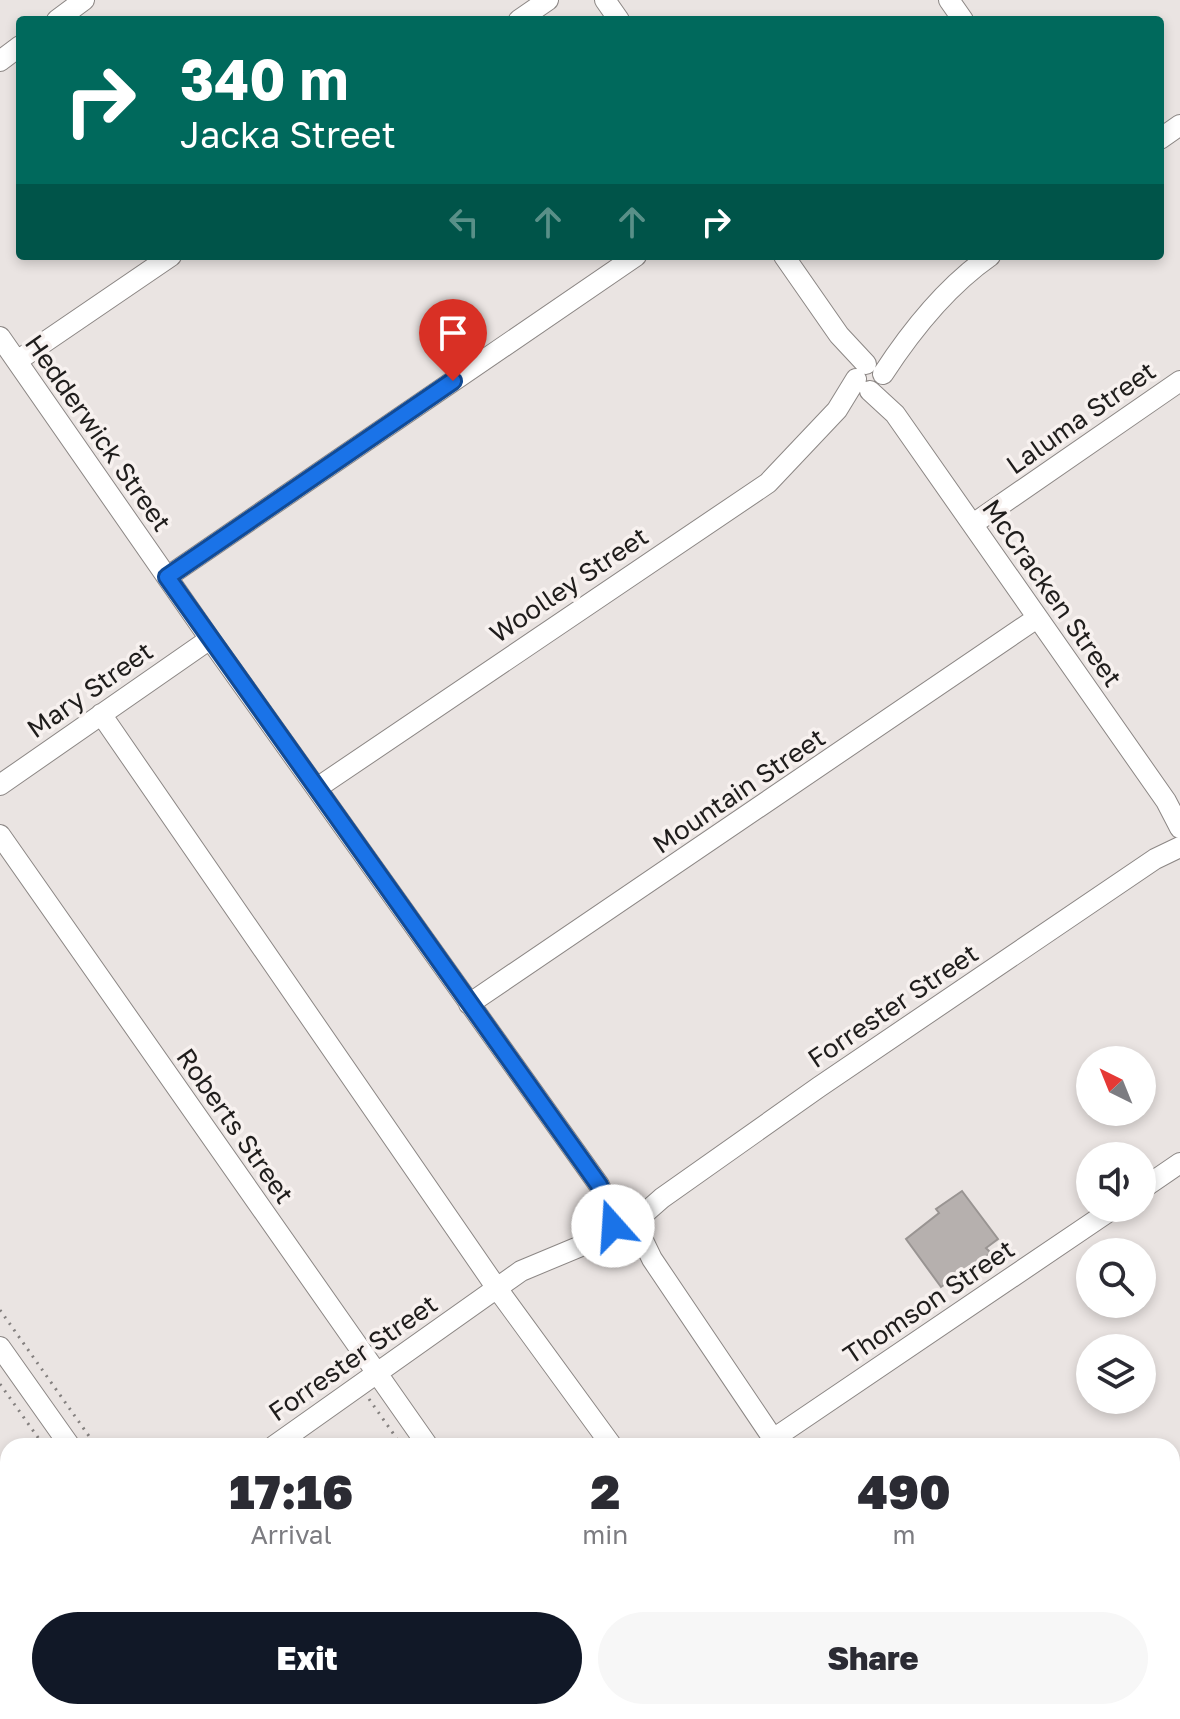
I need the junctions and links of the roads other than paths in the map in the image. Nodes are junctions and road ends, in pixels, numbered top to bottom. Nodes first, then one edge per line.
1 (84, 0) edge
2 (548, 0) edge
3 (62, 16) edge
4 (525, 16) edge
5 (165, 260) edge
6 (630, 260) edge
7 (787, 260) edge
8 (985, 260) edge
9 (0, 337) edge
10 (17, 361) junction
11 (869, 377) junction
12 (1180, 381) edge
13 (973, 524) junction
14 (167, 577) junction
15 (1037, 618) junction
16 (210, 639) junction
17 (101, 714) junction
18 (0, 785) edge
19 (317, 788) junction
20 (1173, 809) edge
21 (1180, 828) edge
22 (0, 835) edge
23 (1180, 836) edge
24 (1180, 847) edge
25 (1155, 859) junction
26 (469, 1004) junction
27 (1180, 1163) edge
28 (1156, 1179) edge
29 (625, 1221) junction
30 (1094, 1222) edge
31 (496, 1287) junction
32 (0, 1347) edge
33 (377, 1374) junction
34 (64, 1438) edge
35 (285, 1438) edge
36 (422, 1438) edge
37 (606, 1438) edge
38 (773, 1438) edge
39 (783, 1438) edge

1 - 3 street
2 - 4 street
5 - 10 street
6 - 14 street
7 - 11 street, McCracken Street
8 - 11 street, Woolley Street
9 - 10 street, Hedderwick Street
10 - 14 street, Hedderwick Street
11 - 13 street, McCracken Street
11 - 19 street, Woolley Street
12 - 13 street, Laluma Street
13 - 15 street, McCracken Street
14 - 16 street, Hedderwick Street
15 - 20 street, McCracken Street
15 - 26 street, Mountain Street
16 - 17 street, Mary Street
16 - 19 street, Hedderwick Street
17 - 18 street, Mary Street
17 - 31 street
19 - 26 street, Hedderwick Street
20 - 21 street, McCracken Street
22 - 33 street, Roberts Street
23 - 25 street, Forrester Street
24 - 25 street, Forrester Street
25 - 29 street, Forrester Street
26 - 29 street, Hedderwick Street
27 - 28 street
29 - 31 street, Forrester Street
29 - 38 street, Hedderwick Street
30 - 39 street, Thomson Street
31 - 33 street, Forrester Street
31 - 37 street
32 - 34 street
33 - 35 street, Forrester Street
33 - 36 street, Roberts Street

